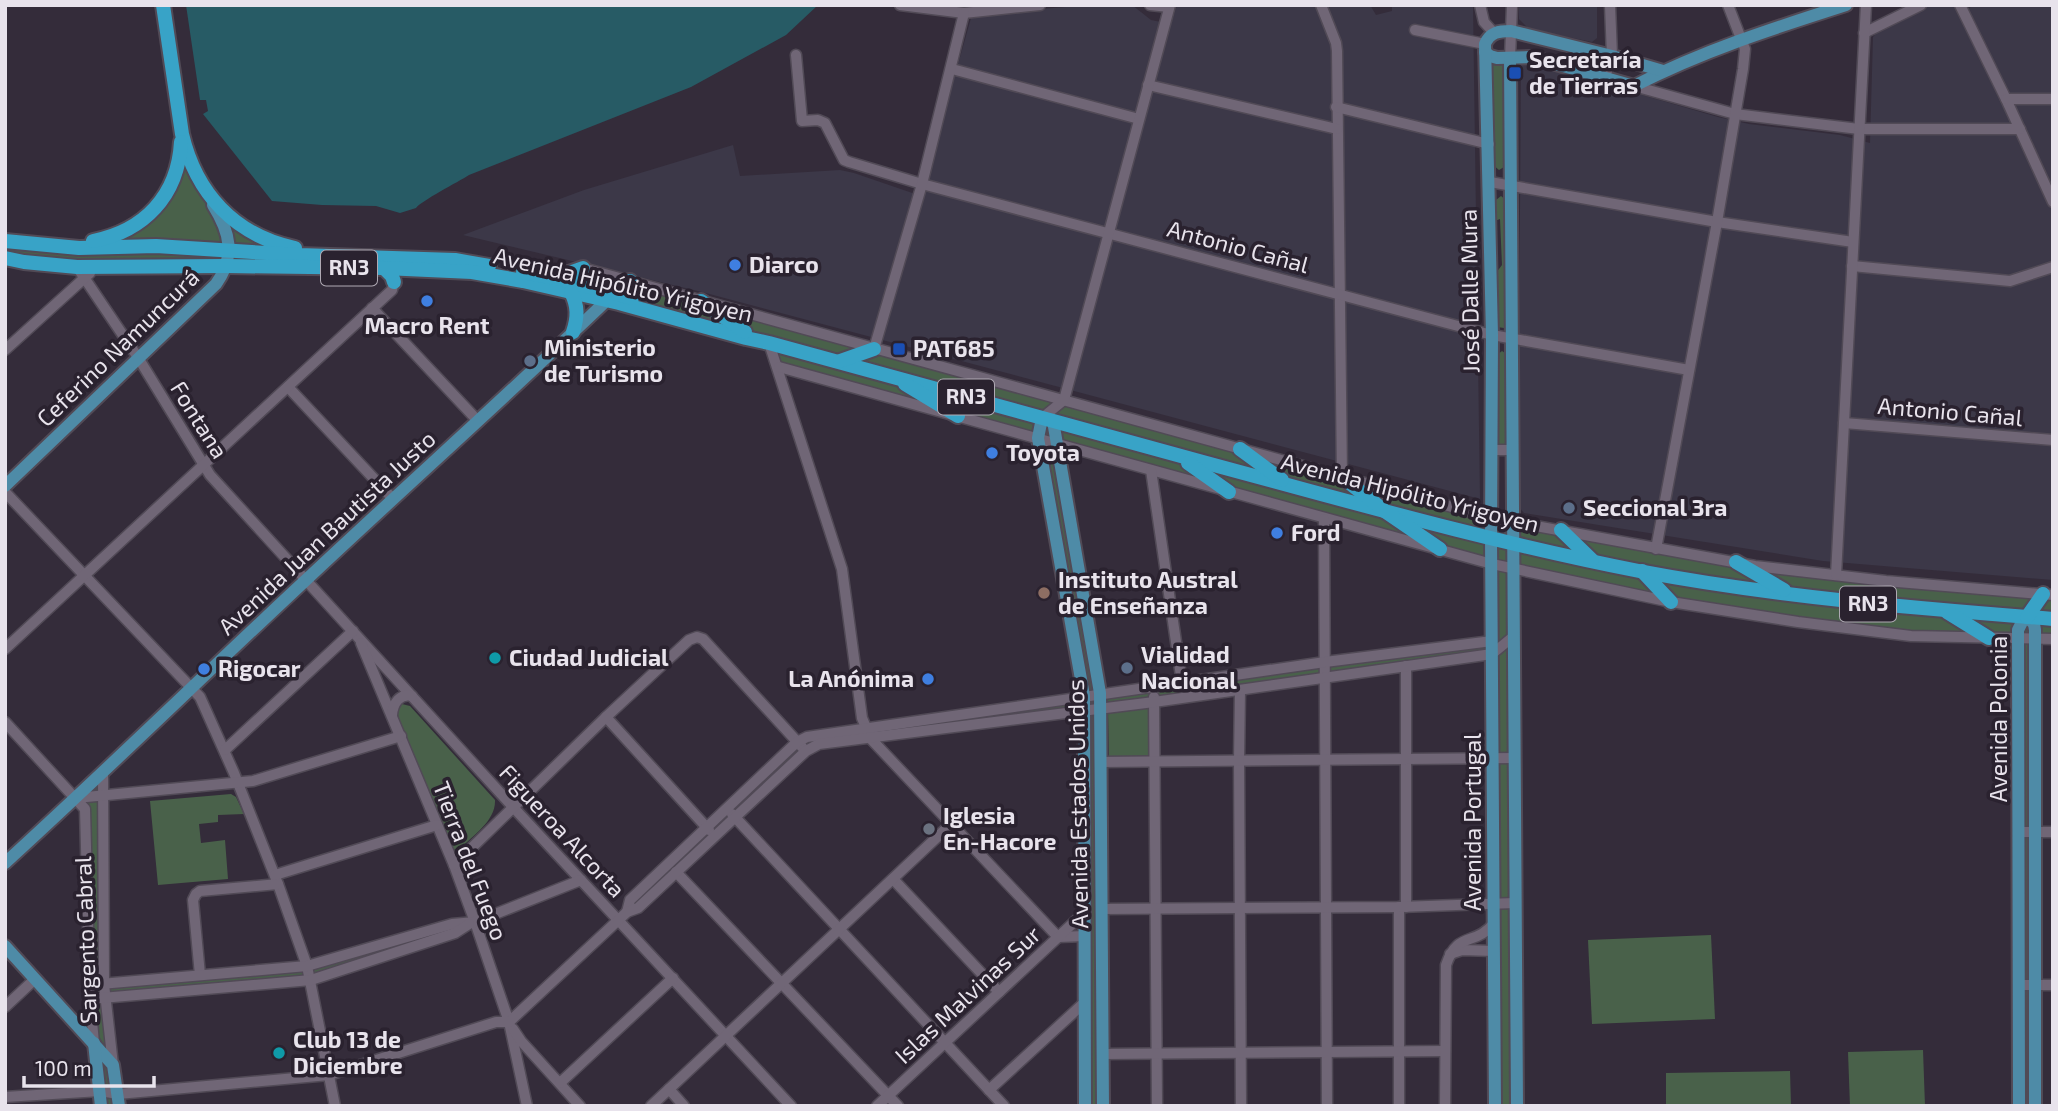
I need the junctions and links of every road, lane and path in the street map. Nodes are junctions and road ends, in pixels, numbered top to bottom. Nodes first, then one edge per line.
1 (163, 5) edge
2 (901, 5) edge
3 (1040, 5) edge
4 (1150, 5) edge
5 (1321, 5) edge
6 (1480, 5) edge
7 (1512, 5) edge
8 (1610, 5) edge
9 (1728, 5) edge
10 (1846, 5) edge
11 (1866, 5) edge
12 (1921, 5) edge
13 (1960, 5) edge
14 (1170, 6) edge
15 (964, 13) junction
16 (1415, 30) dead end
17 (1511, 32) junction
18 (1494, 33) junction
19 (1864, 33) junction
20 (1742, 39) junction
21 (1485, 48) junction
22 (796, 55) dead end
23 (1612, 56) junction
24 (1510, 59) junction
25 (952, 69) junction
26 (1663, 71) junction
27 (1605, 77) junction
28 (1148, 85) junction
29 (1634, 86) junction
30 (2007, 99) junction
31 (2053, 99) edge
32 (1336, 107) junction
33 (1735, 114) junction
34 (1139, 119) junction
35 (181, 127) junction
36 (1337, 129) junction
37 (1859, 129) junction
38 (2020, 129) junction
39 (1489, 144) junction
40 (192, 167) junction
41 (1490, 182) junction
42 (922, 184) junction
43 (1511, 186) junction
44 (2053, 202) edge
45 (1717, 222) junction
46 (5, 233) edge
47 (1109, 233) junction
48 (5, 241) edge
49 (1853, 242) junction
50 (230, 250) junction
51 (344, 256) junction
52 (5, 258) edge
53 (1852, 265) junction
54 (226, 266) junction
55 (2053, 267) edge
56 (384, 268) junction
57 (583, 268) joint
58 (81, 272) junction
59 (556, 278) junction
60 (630, 281) junction
61 (394, 282) joint
62 (571, 292) junction
63 (1339, 293) junction
64 (608, 296) junction
65 (701, 301) junction
66 (372, 308) junction
67 (573, 332) junction
68 (744, 332) junction
69 (1492, 335) junction
70 (1513, 339) junction
71 (769, 343) junction
72 (874, 349) junction
73 (5, 351) edge
74 (139, 359) junction
75 (840, 361) junction
76 (779, 367) junction
77 (1689, 370) junction
78 (889, 374) junction
79 (288, 387) junction
80 (1060, 402) junction
81 (957, 416) junction
82 (1048, 419) junction
83 (478, 421) junction
84 (1844, 423) junction
85 (1038, 438) junction
86 (2053, 440) edge
87 (1058, 444) junction
88 (1240, 449) junction
89 (1492, 450) junction
90 (1512, 450) junction
91 (1178, 456) junction
92 (203, 465) junction
93 (1151, 470) junction
94 (1342, 477) junction
95 (5, 485) edge
96 (1289, 486) junction
97 (5, 492) edge
98 (1229, 492) junction
99 (393, 499) junction
100 (1386, 513) junction
101 (1492, 518) junction
102 (1324, 519) junction
103 (1512, 522) junction
104 (1561, 530) junction
105 (1491, 538) junction
106 (1512, 544) junction
107 (1440, 549) junction
108 (1656, 549) junction
109 (1592, 561) junction
110 (1736, 562) junction
111 (1492, 564) junction
112 (1512, 568) junction
113 (1642, 571) junction
114 (85, 575) junction
115 (1836, 575) junction
116 (306, 579) junction
117 (2048, 594) edge
118 (1791, 595) junction
119 (1671, 602) junction
120 (1946, 611) junction
121 (2026, 617) junction
122 (2053, 619) edge
123 (356, 633) junction
124 (1514, 636) junction
125 (1989, 638) junction
126 (2018, 639) junction
127 (2035, 639) junction
128 (2053, 639) edge
129 (1492, 648) junction
130 (5, 649) edge
131 (1325, 662) junction
132 (1406, 666) junction
133 (1325, 677) junction
134 (1182, 683) junction
135 (1155, 686) junction
136 (192, 688) junction
137 (1240, 690) junction
138 (1100, 693) junction
139 (413, 696) junction
140 (1084, 696) junction
141 (1154, 702) junction
142 (1100, 709) junction
143 (1084, 711) junction
144 (392, 715) junction
145 (606, 717) junction
146 (5, 722) edge
147 (866, 728) junction
148 (401, 736) junction
149 (871, 739) junction
150 (802, 747) junction
151 (225, 750) junction
152 (1515, 758) junction
153 (1494, 759) junction
154 (1154, 761) junction
155 (1239, 761) junction
156 (1325, 761) junction
157 (1406, 761) junction
158 (1100, 762) junction
159 (103, 773) junction
160 (238, 783) junction
161 (103, 795) junction
162 (76, 798) junction
163 (513, 807) junction
164 (727, 809) junction
165 (735, 818) junction
166 (951, 824) junction
167 (437, 825) junction
168 (707, 828) junction
169 (2019, 832) junction
170 (2034, 832) junction
171 (2053, 832) edge
172 (715, 836) junction
173 (5, 863) edge
174 (454, 864) junction
175 (676, 872) junction
176 (277, 879) junction
177 (893, 879) junction
178 (581, 880) junction
179 (1515, 903) junction
180 (1494, 904) junction
181 (1326, 907) junction
182 (1403, 907) junction
183 (1156, 908) junction
184 (1240, 908) junction
185 (1101, 909) junction
186 (627, 912) junction
187 (1085, 912) junction
188 (618, 920) junction
189 (472, 923) junction
190 (1494, 923) junction
191 (839, 929) junction
192 (1085, 936) junction
193 (1058, 937) junction
194 (5, 946) edge
195 (1494, 951) junction
196 (1450, 954) junction
197 (307, 966) junction
198 (200, 975) junction
199 (673, 978) junction
200 (36, 979) junction
201 (311, 980) junction
202 (782, 983) junction
203 (104, 984) junction
204 (89, 985) junction
205 (2019, 985) junction
206 (2035, 985) junction
207 (2053, 985) edge
208 (999, 992) junction
209 (105, 998) junction
210 (1085, 1002) junction
211 (90, 1003) junction
212 (5, 1007) edge
213 (69, 1015) junction
214 (509, 1022) junction
215 (726, 1036) junction
216 (94, 1043) junction
217 (945, 1043) junction
218 (1327, 1051) junction
219 (1445, 1051) junction
220 (1399, 1052) junction
221 (1241, 1053) junction
222 (1102, 1054) junction
223 (1157, 1054) junction
224 (113, 1065) junction
225 (329, 1075) junction
226 (560, 1083) junction
227 (668, 1089) junction
228 (989, 1090) junction
229 (100, 1091) junction
230 (888, 1096) junction
231 (5, 1097) edge
232 (118, 1100) edge
233 (101, 1106) edge
234 (335, 1106) edge
235 (527, 1106) edge
236 (580, 1106) edge
237 (651, 1106) edge
238 (684, 1106) edge
239 (792, 1106) edge
240 (877, 1106) edge
241 (898, 1106) edge
242 (1003, 1106) edge
243 (1085, 1106) edge
244 (1103, 1106) edge
245 (1157, 1106) edge
246 (1241, 1106) edge
247 (1327, 1106) edge
248 (1399, 1106) edge
249 (1445, 1106) edge
250 (1495, 1106) edge
251 (1517, 1106) edge
252 (2020, 1106) edge
253 (2035, 1106) edge

1 - 35 highway, RN3
2 - 15 street
3 - 15 street
4 - 14 street
5 - 32 street
6 - 18 street
7 - 17 street
8 - 23 street
9 - 20 street
10 - 20 main road
11 - 19 street
12 - 19 street
13 - 30 street
14 - 28 street
15 - 25 street
16 - 21 street
17 - 18 main road
17 - 23 main road
17 - 24 street
18 - 21 main road
19 - 37 street
20 - 26 main road
20 - 33 street
21 - 24 main road
21 - 39 main road, José Dalle Mura
22 - 42 street, Antonio Cañal
23 - 26 main road
23 - 27 street
24 - 27 main road
24 - 43 main road, José Dalle Mura
25 - 34 street
25 - 42 street
26 - 29 main road
27 - 29 main road
28 - 34 street
28 - 36 street
29 - 33 street
30 - 31 street
30 - 38 street
32 - 36 street
32 - 39 street
33 - 37 street
33 - 45 street
34 - 47 street
35 - 40 highway, RN3
35 - 46 highway
36 - 63 street
37 - 38 street
37 - 49 street
38 - 44 street
39 - 41 main road, José Dalle Mura
40 - 50 main road
40 - 51 highway, RN3
41 - 43 street
41 - 69 main road, José Dalle Mura
42 - 47 street, Antonio Cañal
42 - 72 street
43 - 45 street
43 - 70 main road, José Dalle Mura
45 - 49 street
45 - 77 street
47 - 63 street, Antonio Cañal
47 - 80 street
48 - 50 highway
49 - 53 street
50 - 51 highway
50 - 54 main road
51 - 59 highway, Avenida Hipólito Yrigoyen / RN3
52 - 58 highway, Avenida Hipólito Yrigoyen / RN3
53 - 55 street
53 - 84 street
54 - 56 highway, Avenida Hipólito Yrigoyen / RN3
54 - 58 highway, Avenida Hipólito Yrigoyen / RN3
54 - 74 main road, Ceferino Namuncurá
56 - 61 highway
56 - 62 highway, Avenida Hipólito Yrigoyen / RN3
57 - 59 highway
57 - 60 street
58 - 73 street
58 - 74 street, Fontana
59 - 64 highway, Avenida Hipólito Yrigoyen / RN3
60 - 64 highway
60 - 65 street
61 - 66 street
62 - 64 highway, Avenida Hipólito Yrigoyen / RN3
62 - 67 highway
63 - 69 street, Antonio Cañal
63 - 94 street
64 - 67 main road, Avenida Juan Bautista Justo
64 - 68 highway, Avenida Hipólito Yrigoyen / RN3
64 - 71 highway, Avenida Hipólito Yrigoyen / RN3
65 - 68 highway
65 - 72 street
66 - 79 street
66 - 83 street
67 - 83 main road, Avenida Juan Bautista Justo
68 - 71 highway, Avenida Hipólito Yrigoyen / RN3
69 - 70 street, Antonio Cañal
69 - 89 main road, José Dalle Mura
70 - 77 street, Antonio Cañal
70 - 90 main road, José Dalle Mura
71 - 75 highway, Avenida Hipólito Yrigoyen / RN3
71 - 76 street
72 - 75 highway
72 - 80 street
74 - 92 street, Fontana
74 - 95 main road, Ceferino Namuncurá
75 - 78 highway, Avenida Hipólito Yrigoyen / RN3
76 - 81 street
76 - 147 street
77 - 108 street
78 - 81 highway
78 - 82 highway, Avenida Hipólito Yrigoyen / RN3
79 - 92 street
79 - 99 street
80 - 82 street
80 - 88 street
81 - 85 street
82 - 85 main road, Avenida Estados Unidos
82 - 87 main road, Avenida Estados Unidos
82 - 91 highway, Avenida Hipólito Yrigoyen / RN3
83 - 99 main road, Avenida Juan Bautista Justo
84 - 86 street, Antonio Cañal
84 - 115 street
85 - 87 street
85 - 140 main road, Avenida Estados Unidos
87 - 93 street
87 - 138 main road, Avenida Estados Unidos
88 - 94 street
88 - 96 highway
89 - 90 street
89 - 101 main road, José Dalle Mura
90 - 103 main road, José Dalle Mura
91 - 96 highway, Avenida Hipólito Yrigoyen / RN3
91 - 98 highway
92 - 114 street
92 - 116 street, Fontana
93 - 98 street
93 - 134 street
94 - 100 highway
94 - 101 street
96 - 100 highway, Avenida Hipólito Yrigoyen / RN3
97 - 114 street
98 - 102 street
99 - 116 main road, Avenida Juan Bautista Justo
100 - 105 highway, Avenida Hipólito Yrigoyen / RN3
100 - 107 highway
101 - 103 street
101 - 105 main road, José Dalle Mura
102 - 107 street
102 - 131 street
103 - 104 street
103 - 106 main road, José Dalle Mura
104 - 108 street
104 - 109 highway
105 - 106 highway, Avenida Hipólito Yrigoyen / RN3
105 - 111 main road, Avenida Portugal
106 - 109 highway, Avenida Hipólito Yrigoyen / RN3
106 - 112 main road, Avenida Portugal
107 - 111 street
108 - 110 street
109 - 113 highway, Avenida Hipólito Yrigoyen / RN3
110 - 115 street
110 - 118 highway
111 - 112 street
111 - 129 main road, Avenida Portugal
112 - 119 street
112 - 124 main road, Avenida Portugal
113 - 118 highway, Avenida Hipólito Yrigoyen / RN3
113 - 119 highway
114 - 130 street
114 - 136 street
115 - 117 street
116 - 123 street, Figueroa Alcorta
116 - 136 main road, Avenida Juan Bautista Justo
117 - 121 highway
118 - 120 highway, Avenida Hipólito Yrigoyen / RN3
119 - 125 street
120 - 121 highway, Avenida Hipólito Yrigoyen / RN3
120 - 125 highway
121 - 122 highway, Avenida Hipólito Yrigoyen / RN3
121 - 126 main road, Avenida Polonia
121 - 127 main road, Avenida Polonia
123 - 139 street, Figueroa Alcorta
123 - 144 street, Tierra del Fuego
123 - 151 street
124 - 129 street
124 - 152 main road, Avenida Portugal
125 - 126 street
126 - 127 street
126 - 169 main road, Avenida Polonia
127 - 128 street
127 - 170 main road, Avenida Polonia
129 - 131 street
129 - 132 street
129 - 153 main road, Avenida Portugal
131 - 133 street
131 - 134 street
132 - 133 street
132 - 157 street
133 - 137 street
133 - 156 street
134 - 135 street
135 - 138 street
135 - 141 street
136 - 151 street
136 - 159 main road, Avenida Juan Bautista Justo
137 - 141 street
137 - 155 street
138 - 140 street
138 - 142 main road, Avenida Estados Unidos
139 - 144 street
139 - 163 street, Figueroa Alcorta
140 - 143 main road, Avenida Estados Unidos
140 - 147 street
141 - 142 street
141 - 154 street
142 - 143 street
142 - 158 main road, Avenida Estados Unidos
143 - 149 street
143 - 187 main road, Avenida Estados Unidos
144 - 148 street, Tierra del Fuego
145 - 150 street
145 - 163 street
145 - 168 street
146 - 162 street
147 - 149 street
147 - 150 street
148 - 160 street
148 - 167 street, Tierra del Fuego
149 - 150 street
149 - 166 street
150 - 164 street
150 - 165 street
151 - 160 street
152 - 153 street
152 - 179 main road, Avenida Portugal
153 - 157 street
153 - 180 main road, Avenida Portugal
154 - 155 street
154 - 158 street
154 - 183 street
155 - 156 street
155 - 184 street
156 - 157 street
156 - 181 street
157 - 182 street
158 - 185 main road, Avenida Estados Unidos
159 - 161 street, Sargento Cabral
159 - 162 main road, Avenida Juan Bautista Justo
160 - 161 street
160 - 176 street
161 - 162 street
161 - 203 street, Sargento Cabral
162 - 173 main road, Avenida Juan Bautista Justo
162 - 204 street
163 - 174 street
163 - 178 street, Figueroa Alcorta
164 - 165 street
164 - 168 street
165 - 172 street
165 - 191 street
166 - 177 street
166 - 193 street
167 - 174 street, Tierra del Fuego
167 - 176 street
168 - 172 street
168 - 186 street
169 - 170 street
169 - 205 main road, Avenida Polonia
170 - 171 street
170 - 206 main road, Avenida Polonia
172 - 175 street
174 - 189 street, Tierra del Fuego
175 - 186 street
175 - 202 street
176 - 197 street
176 - 198 street
177 - 191 street
177 - 208 street
178 - 188 street, Figueroa Alcorta
178 - 189 street
179 - 180 street
179 - 251 main road, Avenida Portugal
180 - 182 street
180 - 190 main road, Avenida Portugal
181 - 182 street
181 - 184 street
181 - 218 street
182 - 220 street
183 - 184 street
183 - 185 street
183 - 223 street
184 - 221 street
185 - 222 main road, Avenida Estados Unidos
186 - 188 street
187 - 192 main road, Avenida Estados Unidos
187 - 193 street, Islas Malvinas Sur
188 - 199 street, Figueroa Alcorta
188 - 214 street
189 - 197 street
189 - 201 street
189 - 214 street, Tierra del Fuego
190 - 195 main road, Avenida Portugal
190 - 196 street
191 - 202 street
191 - 217 street
192 - 193 street
192 - 210 main road, Avenida Estados Unidos
193 - 208 street, Islas Malvinas Sur
194 - 200 main road
195 - 196 street
195 - 250 main road, Avenida Portugal
196 - 219 street
197 - 198 street
197 - 201 street
198 - 203 street
199 - 215 street, Figueroa Alcorta
199 - 226 street
200 - 212 street
200 - 213 main road
201 - 209 street
201 - 225 street
202 - 215 street
202 - 230 street
203 - 204 street
203 - 209 street, Sargento Cabral
204 - 211 street
205 - 206 street
205 - 252 main road, Avenida Polonia
206 - 207 street
206 - 253 main road, Avenida Polonia
208 - 217 street, Islas Malvinas Sur
209 - 211 street
209 - 224 street, Sargento Cabral
210 - 228 street
210 - 243 main road, Avenida Estados Unidos
211 - 213 street
211 - 216 street
213 - 216 main road
214 - 225 street
214 - 226 street
214 - 235 street, Tierra del Fuego
215 - 227 street
215 - 239 street, Figueroa Alcorta
216 - 224 main road
216 - 229 main road, Sargento Cabral
217 - 228 street
217 - 230 street, Islas Malvinas Sur
218 - 220 street
218 - 221 street
218 - 247 street
219 - 220 street
219 - 249 street
220 - 248 street
221 - 223 street
221 - 246 street
222 - 223 street
222 - 244 main road, Avenida Estados Unidos
223 - 245 street
224 - 232 main road, Sargento Cabral
225 - 232 street
225 - 234 street
226 - 236 street
227 - 237 street
227 - 238 street
228 - 242 street
229 - 231 street
229 - 232 street
229 - 233 main road, Sargento Cabral
230 - 240 street, Islas Malvinas Sur
230 - 241 street

